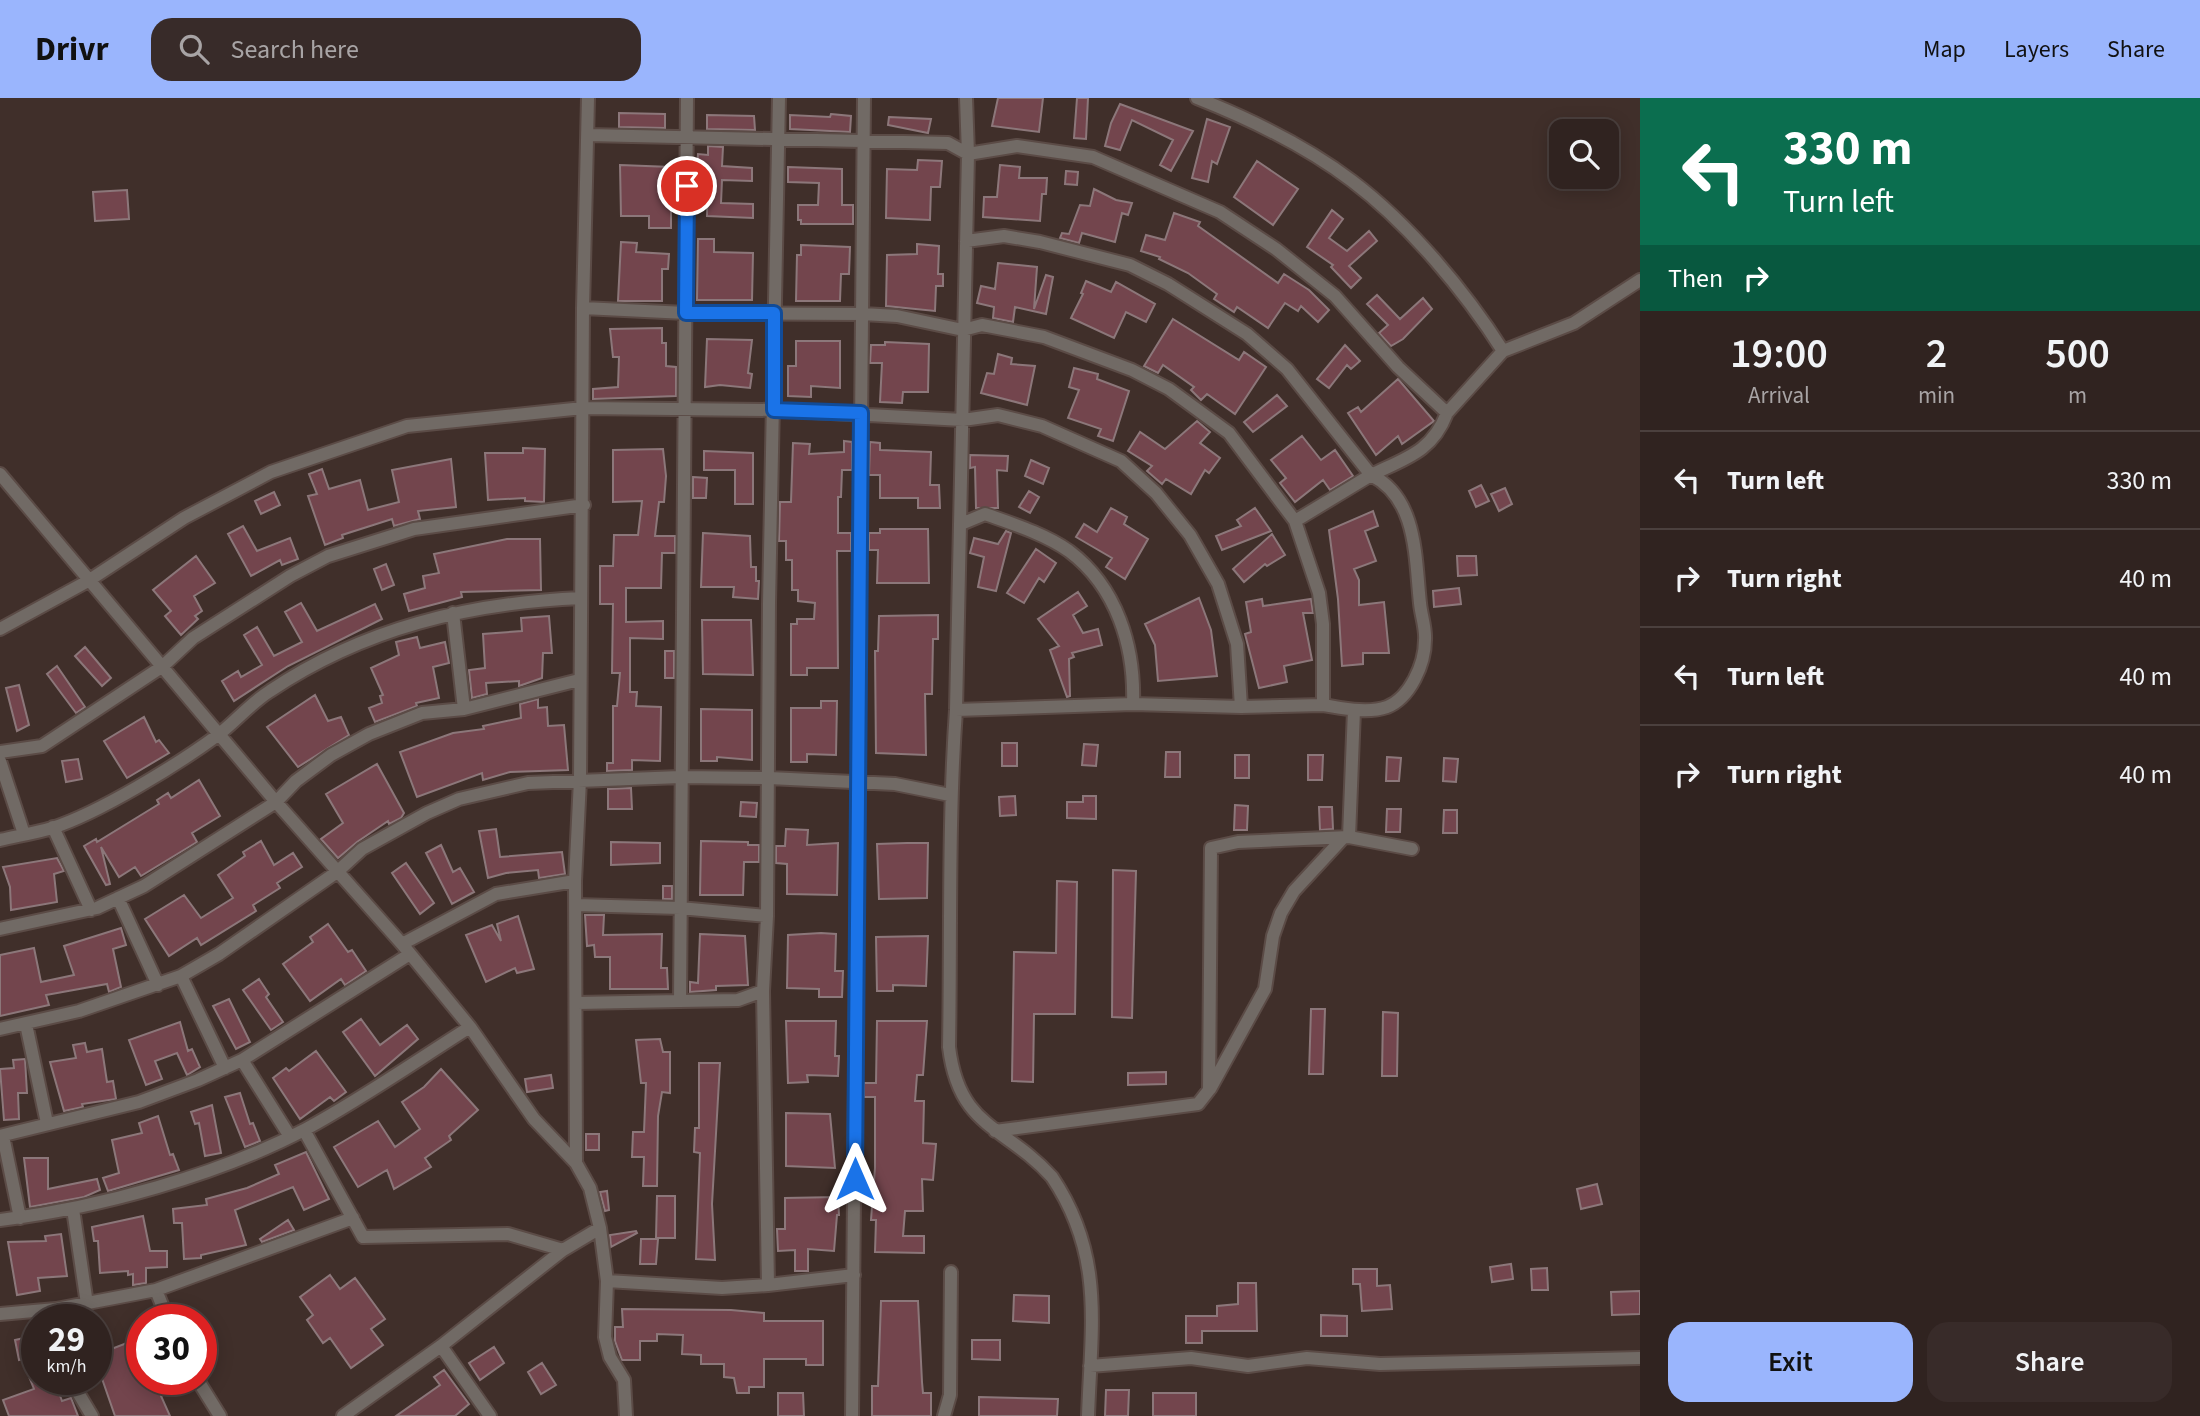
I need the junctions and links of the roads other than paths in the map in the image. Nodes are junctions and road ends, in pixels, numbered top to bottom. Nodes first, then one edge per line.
1 (589, 98) edge
2 (687, 98) edge
3 (779, 98) edge
4 (864, 98) edge
5 (966, 98) edge
6 (1197, 98) edge
7 (588, 135) junction
8 (687, 136) junction
9 (778, 141) junction
10 (864, 142) junction
11 (968, 154) junction
12 (965, 241) junction
13 (1640, 280) edge
14 (583, 308) junction
15 (686, 313) junction
16 (774, 313) junction
17 (863, 314) junction
18 (963, 330) junction
19 (1503, 351) junction
20 (583, 408) junction
21 (684, 408) junction
22 (774, 410) junction
23 (861, 413) junction
24 (1447, 413) junction
25 (963, 420) junction
26 (0, 474) edge
27 (1371, 475) junction
28 (584, 505) junction
29 (1295, 521) junction
30 (961, 524) junction
31 (88, 581) junction
32 (580, 598) junction
33 (453, 613) junction
34 (0, 629) edge
35 (163, 666) junction
36 (579, 680) junction
37 (1133, 704) junction
38 (1323, 705) junction
39 (1241, 707) junction
40 (464, 709) junction
41 (956, 710) junction
42 (1354, 710) junction
43 (219, 734) junction
44 (0, 752) edge
45 (0, 761) edge
46 (680, 777) junction
47 (769, 778) junction
48 (580, 780) junction
49 (860, 782) junction
50 (950, 795) junction
51 (276, 802) junction
52 (53, 827) junction
53 (24, 834) junction
54 (1346, 837) junction
55 (0, 840) edge
56 (1412, 849) dead end
57 (337, 872) junction
58 (575, 881) junction
59 (118, 898) junction
60 (576, 905) junction
61 (680, 908) junction
62 (91, 909) junction
63 (767, 916) junction
64 (0, 929) edge
65 (406, 949) junction
66 (181, 976) junction
67 (158, 985) junction
68 (764, 991) junction
69 (680, 1001) junction
70 (577, 1003) junction
71 (26, 1024) junction
72 (470, 1027) junction
73 (0, 1030) edge
74 (242, 1060) junction
75 (225, 1068) junction
76 (1209, 1090) junction
77 (47, 1123) junction
78 (304, 1130) junction
79 (996, 1131) junction
80 (289, 1135) junction
81 (2, 1136) edge
82 (576, 1163) junction
83 (73, 1209) junction
84 (20, 1218) junction
85 (353, 1218) junction
86 (0, 1220) edge
87 (600, 1228) junction
88 (563, 1250) junction
89 (951, 1272) dead end
90 (854, 1275) junction
91 (607, 1281) junction
92 (768, 1285) junction
93 (156, 1290) junction
94 (87, 1304) joint
95 (162, 1304) edge
96 (0, 1314) edge
97 (21, 1314) edge
98 (441, 1346) junction
99 (1640, 1358) edge
100 (1090, 1366) junction
101 (80, 1395) edge
102 (207, 1395) edge
103 (92, 1416) edge
104 (220, 1416) edge
105 (343, 1416) edge
106 (490, 1416) edge
107 (626, 1416) edge
108 (852, 1416) edge
109 (944, 1416) edge
110 (1088, 1416) edge

1 - 7 street
2 - 8 street
3 - 9 street
4 - 10 street
5 - 11 street
6 - 19 street
7 - 8 street
7 - 14 street
8 - 9 street
8 - 15 street
9 - 10 street
9 - 16 street
10 - 11 street
10 - 17 street
11 - 12 street
11 - 24 street
12 - 18 street
12 - 27 street
13 - 19 street
14 - 15 street
14 - 20 street
15 - 16 street
15 - 21 street
16 - 17 street
16 - 22 street
17 - 18 street
17 - 23 street
18 - 25 street
18 - 29 street
19 - 24 street
20 - 21 street
20 - 28 street
20 - 31 street
21 - 22 street
21 - 46 street
22 - 23 street
22 - 47 street
23 - 25 street
23 - 49 street
24 - 27 street
25 - 30 street
25 - 39 street
26 - 31 street
27 - 29 street
27 - 42 street
28 - 32 street
28 - 35 street
29 - 38 street
30 - 37 street
30 - 41 street
31 - 34 street
31 - 35 street
32 - 33 street
32 - 36 street
33 - 40 street
33 - 43 street
35 - 43 street
35 - 44 street
36 - 40 street
36 - 48 street
37 - 39 street
37 - 41 street
38 - 39 street
38 - 42 street
40 - 51 street
41 - 50 street
42 - 54 street
43 - 51 street
43 - 52 street
45 - 53 street
46 - 47 street
46 - 48 street
46 - 61 street
47 - 49 street
47 - 63 street
48 - 57 street
48 - 58 street
49 - 50 street
49 - 90 street
50 - 79 street
51 - 57 street
51 - 59 street
52 - 53 street
52 - 62 street
53 - 55 street
54 - 56 street
54 - 76 street
54 - 76 street
57 - 65 street
57 - 66 street
58 - 60 street
58 - 65 street
59 - 62 street
59 - 67 street
60 - 61 street
60 - 70 street
61 - 63 street
61 - 69 street
62 - 64 street
63 - 68 street
65 - 72 street
65 - 74 street
66 - 67 street
66 - 75 street
67 - 71 street
68 - 69 street
68 - 92 street
69 - 70 street
70 - 82 street
71 - 73 street
71 - 77 street
72 - 78 street
72 - 82 street
74 - 75 street
74 - 80 street
75 - 77 street
76 - 79 street
77 - 81 street
78 - 80 street
78 - 85 street
79 - 100 street
80 - 83 street
81 - 84 street
82 - 87 street
83 - 84 street
83 - 94 street
84 - 86 street
85 - 88 street
85 - 93 street
87 - 88 street
87 - 91 street
88 - 98 street
89 - 109 street
90 - 92 street
90 - 108 street
91 - 92 street
91 - 107 street
93 - 94 street
93 - 95 street
96 - 97 street
98 - 105 street
98 - 106 street
99 - 100 street
100 - 110 street
101 - 103 street
102 - 104 street

